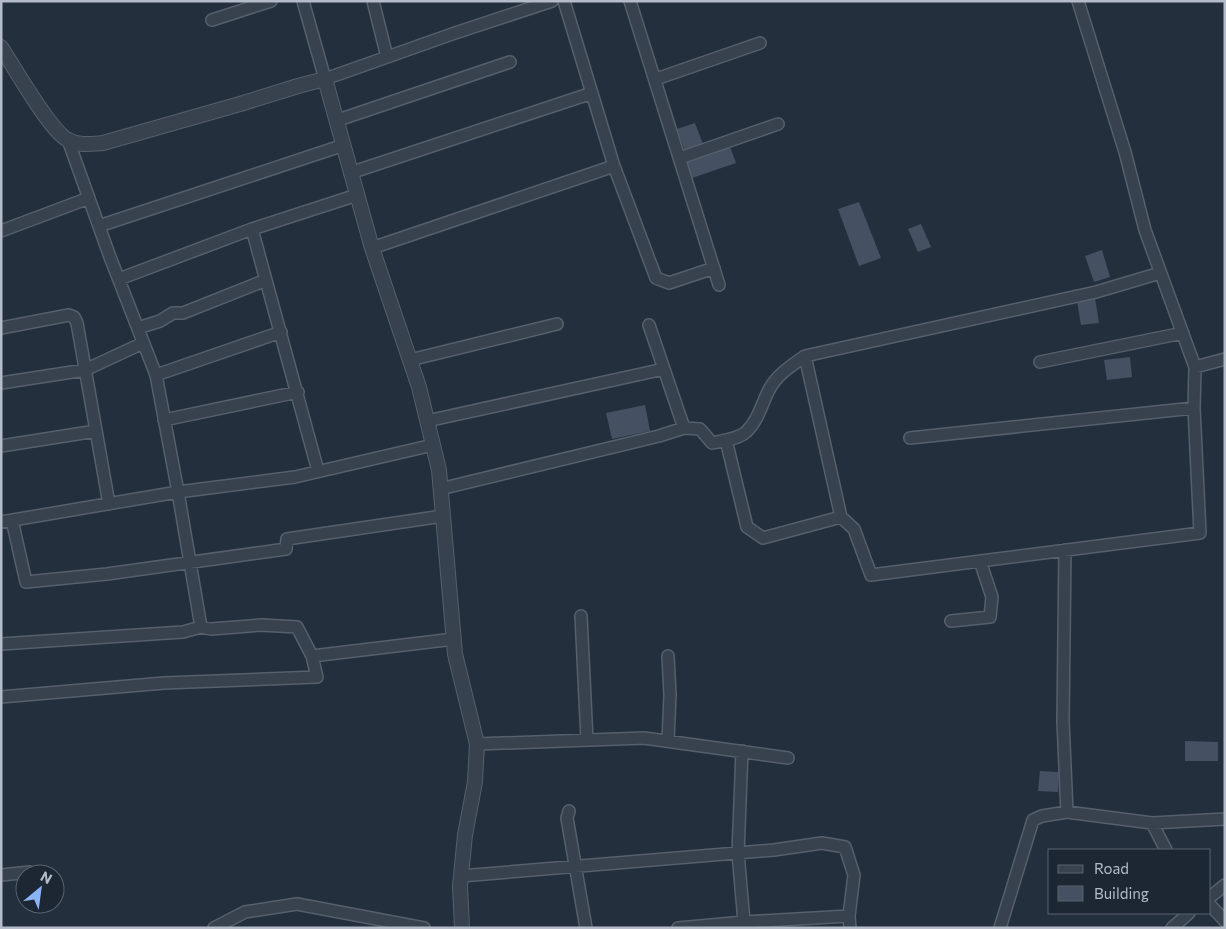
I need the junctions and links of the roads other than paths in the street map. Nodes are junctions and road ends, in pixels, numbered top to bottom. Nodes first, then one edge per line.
1 (271, 1) edge
2 (303, 1) edge
3 (373, 1) edge
4 (552, 1) edge
5 (564, 1) edge
6 (630, 1) edge
7 (1078, 1) edge
8 (212, 20) dead end
9 (760, 43) dead end
10 (1, 47) edge
11 (387, 57) junction
12 (510, 62) dead end
13 (326, 79) junction
14 (656, 79) junction
15 (592, 93) junction
16 (338, 120) junction
17 (778, 124) dead end
18 (68, 140) junction
19 (344, 145) junction
20 (680, 158) junction
21 (614, 166) junction
22 (350, 173) junction
23 (357, 195) junction
24 (89, 198) junction
25 (99, 226) junction
26 (252, 229) junction
27 (1, 231) edge
28 (372, 248) junction
29 (714, 268) junction
30 (1160, 273) junction
31 (119, 279) junction
32 (266, 280) junction
33 (719, 285) dead end
34 (557, 324) dead end
35 (649, 325) dead end
36 (1, 328) edge
37 (138, 328) junction
38 (281, 332) junction
39 (1183, 333) junction
40 (144, 343) junction
41 (805, 356) junction
42 (1225, 358) edge
43 (410, 360) junction
44 (1040, 362) dead end
45 (1195, 367) junction
46 (664, 369) junction
47 (85, 370) junction
48 (156, 375) junction
49 (1, 383) edge
50 (298, 392) junction
51 (1194, 408) junction
52 (164, 420) junction
53 (427, 422) junction
54 (684, 428) junction
55 (96, 431) junction
56 (910, 438) dead end
57 (726, 440) junction
58 (433, 445) junction
59 (1, 446) edge
60 (318, 471) junction
61 (440, 489) junction
62 (178, 492) junction
63 (109, 504) junction
64 (443, 516) junction
65 (841, 517) junction
66 (7, 521) edge
67 (1065, 550) junction
68 (190, 561) junction
69 (980, 561) junction
70 (582, 616) dead end
71 (952, 621) dead end
72 (201, 627) junction
73 (454, 639) junction
74 (1, 644) edge
75 (312, 656) junction
76 (668, 656) dead end
77 (1, 697) edge
78 (587, 740) junction
79 (668, 741) junction
80 (476, 744) junction
81 (742, 751) junction
82 (788, 758) dead end
83 (569, 811) dead end
84 (1067, 812) junction
85 (1225, 819) edge
86 (1152, 823) junction
87 (1165, 849) edge
88 (738, 853) junction
89 (575, 866) junction
90 (15, 874) edge
91 (1, 875) edge
92 (461, 876) junction
93 (1225, 885) edge
94 (1211, 896) edge
95 (1211, 906) edge
96 (1188, 914) edge
97 (1225, 921) edge
98 (744, 922) junction
99 (850, 922) edge
100 (798, 923) edge
101 (1001, 927) edge
102 (214, 928) edge
103 (424, 928) edge
104 (462, 928) edge
105 (586, 928) edge
106 (678, 928) edge
107 (1172, 928) edge

1 - 8 street
2 - 13 street
3 - 11 street
4 - 11 street
5 - 15 street
6 - 14 street
7 - 30 street
9 - 14 street
10 - 18 street
11 - 13 street
12 - 16 street
13 - 16 street
13 - 18 street
14 - 20 street
15 - 21 street
15 - 22 street
16 - 19 street
17 - 20 street
18 - 24 street
19 - 22 street
19 - 25 street
20 - 29 street
21 - 28 street
21 - 29 street
22 - 23 street
23 - 26 street
23 - 28 street
24 - 25 street
24 - 27 street
25 - 31 street
26 - 31 street
26 - 32 street
28 - 43 street
29 - 33 street
30 - 39 street
30 - 41 street
31 - 37 street
32 - 37 street
32 - 38 street
34 - 43 street
35 - 46 street
36 - 47 street
37 - 40 street
38 - 48 street
38 - 50 street
39 - 44 street
39 - 45 street
40 - 47 street
40 - 48 street
41 - 57 street
41 - 65 street
42 - 45 street
43 - 53 street
45 - 51 street
46 - 53 street
46 - 54 street
47 - 49 street
47 - 55 street
48 - 52 street
50 - 52 street
50 - 60 street
51 - 56 street
51 - 67 street
52 - 62 street
53 - 58 street
54 - 57 street
54 - 61 street
55 - 59 street
55 - 63 street
57 - 65 street
58 - 60 street
58 - 61 street
60 - 62 street
61 - 64 street
62 - 63 street
62 - 68 street
63 - 66 street
64 - 68 street
64 - 73 street
65 - 69 street
66 - 68 street
67 - 69 street
67 - 84 street
68 - 72 street
69 - 71 street
70 - 78 street
72 - 74 street
72 - 75 street
73 - 75 street
73 - 80 street
75 - 77 street
76 - 79 street
78 - 79 street
78 - 80 street
79 - 81 street
80 - 92 street
81 - 82 street
81 - 88 street
83 - 89 street
84 - 86 street
84 - 101 street
85 - 86 street
86 - 87 street
88 - 89 street
88 - 98 street
88 - 99 street
89 - 92 street
89 - 105 street
90 - 91 street
92 - 104 street
93 - 94 street
95 - 97 street
96 - 107 street
98 - 100 street
98 - 106 street
99 - 100 street
102 - 103 street

